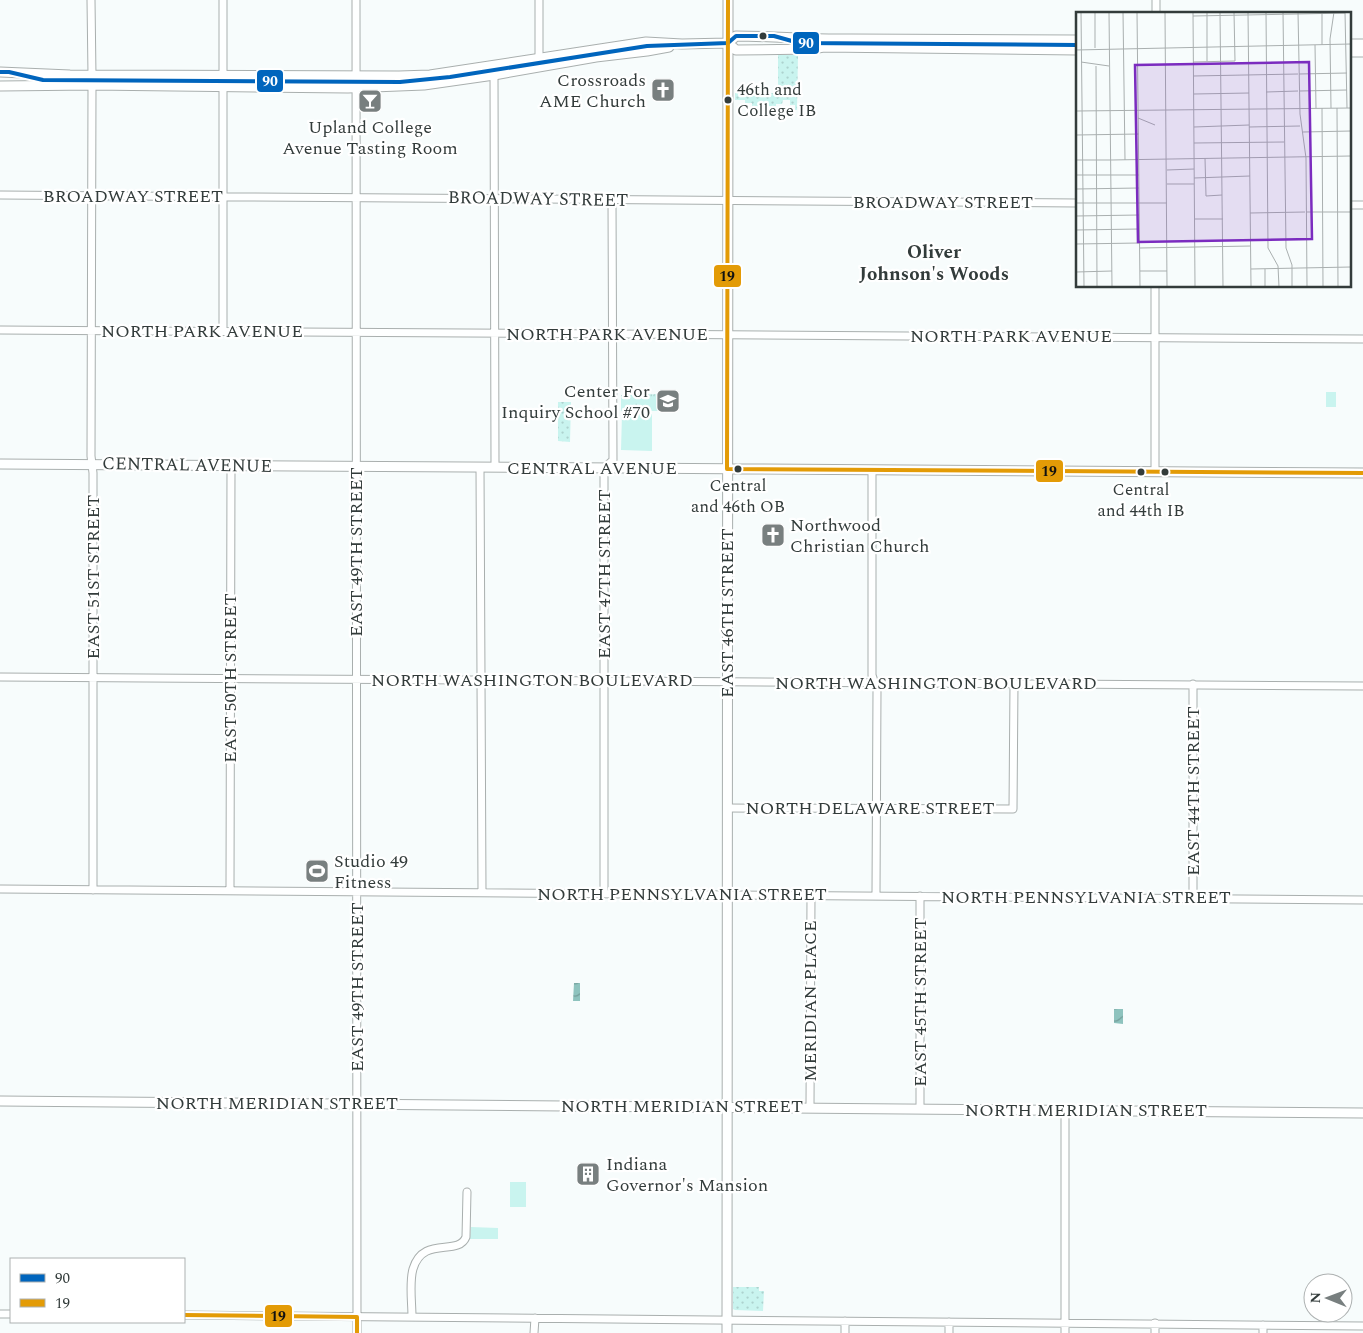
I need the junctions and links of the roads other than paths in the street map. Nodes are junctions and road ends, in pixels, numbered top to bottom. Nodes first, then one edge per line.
1 (91, 0) edge
2 (223, 0) edge
3 (356, 0) edge
4 (539, 0) edge
5 (728, 0) edge
6 (1076, 40) edge
7 (728, 43) junction
8 (682, 44) junction
9 (1350, 44) edge
10 (1363, 44) edge
11 (1076, 50) edge
12 (1350, 52) edge
13 (1363, 52) edge
14 (539, 58) junction
15 (0, 72) edge
16 (494, 75) junction
17 (355, 77) junction
18 (92, 80) junction
19 (223, 81) junction
20 (0, 86) edge
21 (355, 88) junction
22 (0, 195) edge
23 (92, 196) junction
24 (223, 196) junction
25 (355, 197) junction
26 (494, 198) junction
27 (612, 199) junction
28 (727, 201) junction
29 (1076, 203) edge
30 (1350, 205) edge
31 (1363, 205) edge
32 (1155, 288) edge
33 (0, 330) edge
34 (92, 330) junction
35 (223, 331) junction
36 (355, 332) junction
37 (494, 333) junction
38 (612, 334) junction
39 (727, 334) junction
40 (1155, 337) junction
41 (1363, 339) edge
42 (0, 464) edge
43 (92, 464) junction
44 (231, 466) junction
45 (356, 466) junction
46 (480, 467) junction
47 (494, 467) junction
48 (604, 468) junction
49 (727, 469) junction
50 (872, 470) junction
51 (1155, 471) junction
52 (1363, 473) edge
53 (0, 677) edge
54 (93, 677) junction
55 (230, 678) junction
56 (356, 679) junction
57 (481, 680) junction
58 (604, 681) junction
59 (727, 681) junction
60 (875, 683) junction
61 (1014, 683) junction
62 (1193, 684) junction
63 (1363, 686) edge
64 (727, 808) junction
65 (877, 808) junction
66 (0, 889) edge
67 (94, 890) junction
68 (230, 891) junction
69 (357, 891) junction
70 (482, 892) junction
71 (604, 893) junction
72 (727, 894) junction
73 (811, 895) junction
74 (876, 896) junction
75 (920, 896) junction
76 (1193, 898) junction
77 (1363, 900) edge
78 (0, 1101) edge
79 (358, 1104) junction
80 (726, 1107) junction
81 (810, 1108) junction
82 (920, 1108) junction
83 (1065, 1110) junction
84 (1363, 1113) edge
85 (468, 1192) dead end
86 (185, 1315) edge
87 (357, 1316) junction
88 (412, 1317) junction
89 (534, 1318) junction
90 (727, 1319) junction
91 (845, 1320) junction
92 (949, 1322) junction
93 (1064, 1323) junction
94 (1155, 1324) junction
95 (1263, 1325) junction
96 (1363, 1326) edge
97 (357, 1333) edge
98 (534, 1333) edge
99 (727, 1333) edge
100 (845, 1333) edge
101 (949, 1333) edge
102 (1065, 1333) edge
103 (1155, 1333) edge
104 (1263, 1333) edge

1 - 18 street, EAST 51ST STREET
2 - 19 street
3 - 17 street, EAST 49TH STREET
4 - 14 street
5 - 7 main road, EAST 46TH STREET
6 - 7 main road
7 - 8 main road
7 - 11 main road
7 - 28 main road, EAST 46TH STREET
8 - 14 main road
8 - 16 main road
9 - 10 main road
12 - 13 main road
14 - 17 main road
15 - 18 main road
16 - 21 main road
16 - 26 street
17 - 19 main road
17 - 21 street, EAST 49TH STREET
18 - 19 main road
18 - 20 main road
18 - 23 street, EAST 51ST STREET
19 - 21 main road
19 - 24 street
21 - 25 street, EAST 49TH STREET
22 - 23 street, BROADWAY STREET
23 - 24 street, BROADWAY STREET
23 - 34 street, EAST 51ST STREET
24 - 25 street, BROADWAY STREET
24 - 35 street
25 - 26 street, BROADWAY STREET
25 - 36 street, EAST 49TH STREET
26 - 27 street, BROADWAY STREET
26 - 37 street
27 - 28 street, BROADWAY STREET
27 - 38 street, EAST 47TH STREET
28 - 29 street, BROADWAY STREET
28 - 39 main road, EAST 46TH STREET
30 - 31 street
32 - 40 street
33 - 34 street, NORTH PARK AVENUE
34 - 35 street, NORTH PARK AVENUE
34 - 43 street, EAST 51ST STREET
35 - 36 street, NORTH PARK AVENUE
36 - 37 street, NORTH PARK AVENUE
36 - 45 street, EAST 49TH STREET
37 - 38 street, NORTH PARK AVENUE
37 - 47 street
38 - 39 street, NORTH PARK AVENUE
38 - 48 street, EAST 47TH STREET
39 - 40 street, NORTH PARK AVENUE
39 - 49 main road, EAST 46TH STREET
40 - 41 street, NORTH PARK AVENUE
40 - 51 street
42 - 43 main road, CENTRAL AVENUE
43 - 44 main road, CENTRAL AVENUE
43 - 54 street, EAST 51ST STREET
44 - 45 main road, CENTRAL AVENUE
44 - 55 street, EAST 50TH STREET
45 - 46 main road, CENTRAL AVENUE
45 - 56 street, EAST 49TH STREET
46 - 47 main road, CENTRAL AVENUE
46 - 57 street
47 - 48 main road, CENTRAL AVENUE
48 - 49 main road, CENTRAL AVENUE
48 - 58 street, EAST 47TH STREET
49 - 50 main road, CENTRAL AVENUE
49 - 59 main road, EAST 46TH STREET
50 - 51 main road, CENTRAL AVENUE
50 - 60 street
51 - 52 main road, CENTRAL AVENUE
53 - 54 street, NORTH WASHINGTON BOULEVARD
54 - 55 street, NORTH WASHINGTON BOULEVARD
54 - 67 street, EAST 51ST STREET
55 - 56 street, NORTH WASHINGTON BOULEVARD
55 - 68 street, EAST 50TH STREET
56 - 57 street, NORTH WASHINGTON BOULEVARD
56 - 69 street, EAST 49TH STREET
57 - 58 street, NORTH WASHINGTON BOULEVARD
57 - 70 street
58 - 59 street, NORTH WASHINGTON BOULEVARD
58 - 71 street, EAST 47TH STREET
59 - 60 street, NORTH WASHINGTON BOULEVARD
59 - 64 main road, EAST 46TH STREET
60 - 61 street, NORTH WASHINGTON BOULEVARD
60 - 65 street
61 - 62 street, NORTH WASHINGTON BOULEVARD
61 - 65 street, NORTH DELAWARE STREET
62 - 63 street, NORTH WASHINGTON BOULEVARD
62 - 76 street, EAST 44TH STREET
64 - 65 street, NORTH DELAWARE STREET
64 - 72 main road, EAST 46TH STREET
65 - 74 street
66 - 67 street, NORTH PENNSYLVANIA STREET
67 - 68 street, NORTH PENNSYLVANIA STREET
68 - 69 street, NORTH PENNSYLVANIA STREET
69 - 70 street, NORTH PENNSYLVANIA STREET
69 - 79 street, EAST 49TH STREET
70 - 71 street, NORTH PENNSYLVANIA STREET
71 - 72 street, NORTH PENNSYLVANIA STREET
72 - 73 street, NORTH PENNSYLVANIA STREET
72 - 80 main road, EAST 46TH STREET
73 - 74 street, NORTH PENNSYLVANIA STREET
73 - 81 street, MERIDIAN PLACE
74 - 75 street, NORTH PENNSYLVANIA STREET
75 - 76 street, NORTH PENNSYLVANIA STREET
75 - 82 street, EAST 45TH STREET
76 - 77 street, NORTH PENNSYLVANIA STREET
78 - 79 main road, NORTH MERIDIAN STREET
79 - 80 main road, NORTH MERIDIAN STREET
79 - 87 street, EAST 49TH STREET
80 - 81 main road, NORTH MERIDIAN STREET
80 - 90 main road, EAST 46TH STREET
81 - 82 main road, NORTH MERIDIAN STREET
82 - 83 main road, NORTH MERIDIAN STREET
83 - 84 main road, NORTH MERIDIAN STREET
83 - 93 street
85 - 88 street
86 - 87 street
87 - 88 street
87 - 97 street, EAST 49TH STREET
88 - 89 street
89 - 90 street
89 - 98 street
90 - 91 street
90 - 99 main road, EAST 46TH STREET
91 - 92 street
91 - 100 street
92 - 93 street
92 - 101 street
93 - 94 street
93 - 102 street
94 - 95 street
94 - 103 street
95 - 96 street
95 - 104 street

